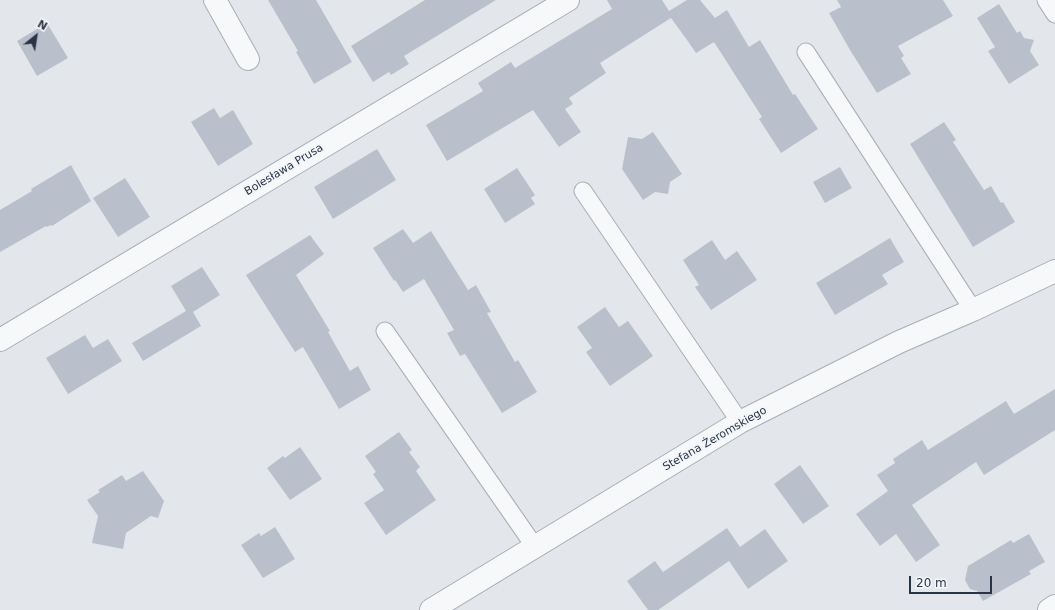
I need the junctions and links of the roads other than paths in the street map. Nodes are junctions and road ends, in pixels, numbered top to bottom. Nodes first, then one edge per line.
1 (215, 0) edge
2 (568, 0) edge
3 (1046, 0) edge
4 (1055, 14) edge
5 (806, 52) dead end
6 (248, 59) dead end
7 (582, 191) dead end
8 (1055, 271) edge
9 (972, 310) junction
10 (385, 331) dead end
11 (0, 340) edge
12 (740, 422) junction
13 (535, 547) junction
14 (1055, 606) edge
15 (430, 610) edge
16 (1049, 610) edge

1 - 6 street
2 - 11 street, Bolesława Prusa
3 - 4 lane
5 - 9 lane
7 - 12 lane
8 - 9 street, Stefana Żeromskiego
9 - 12 street, Stefana Żeromskiego
10 - 13 lane
12 - 13 street, Stefana Żeromskiego
13 - 15 street, Stefana Żeromskiego
14 - 16 street

